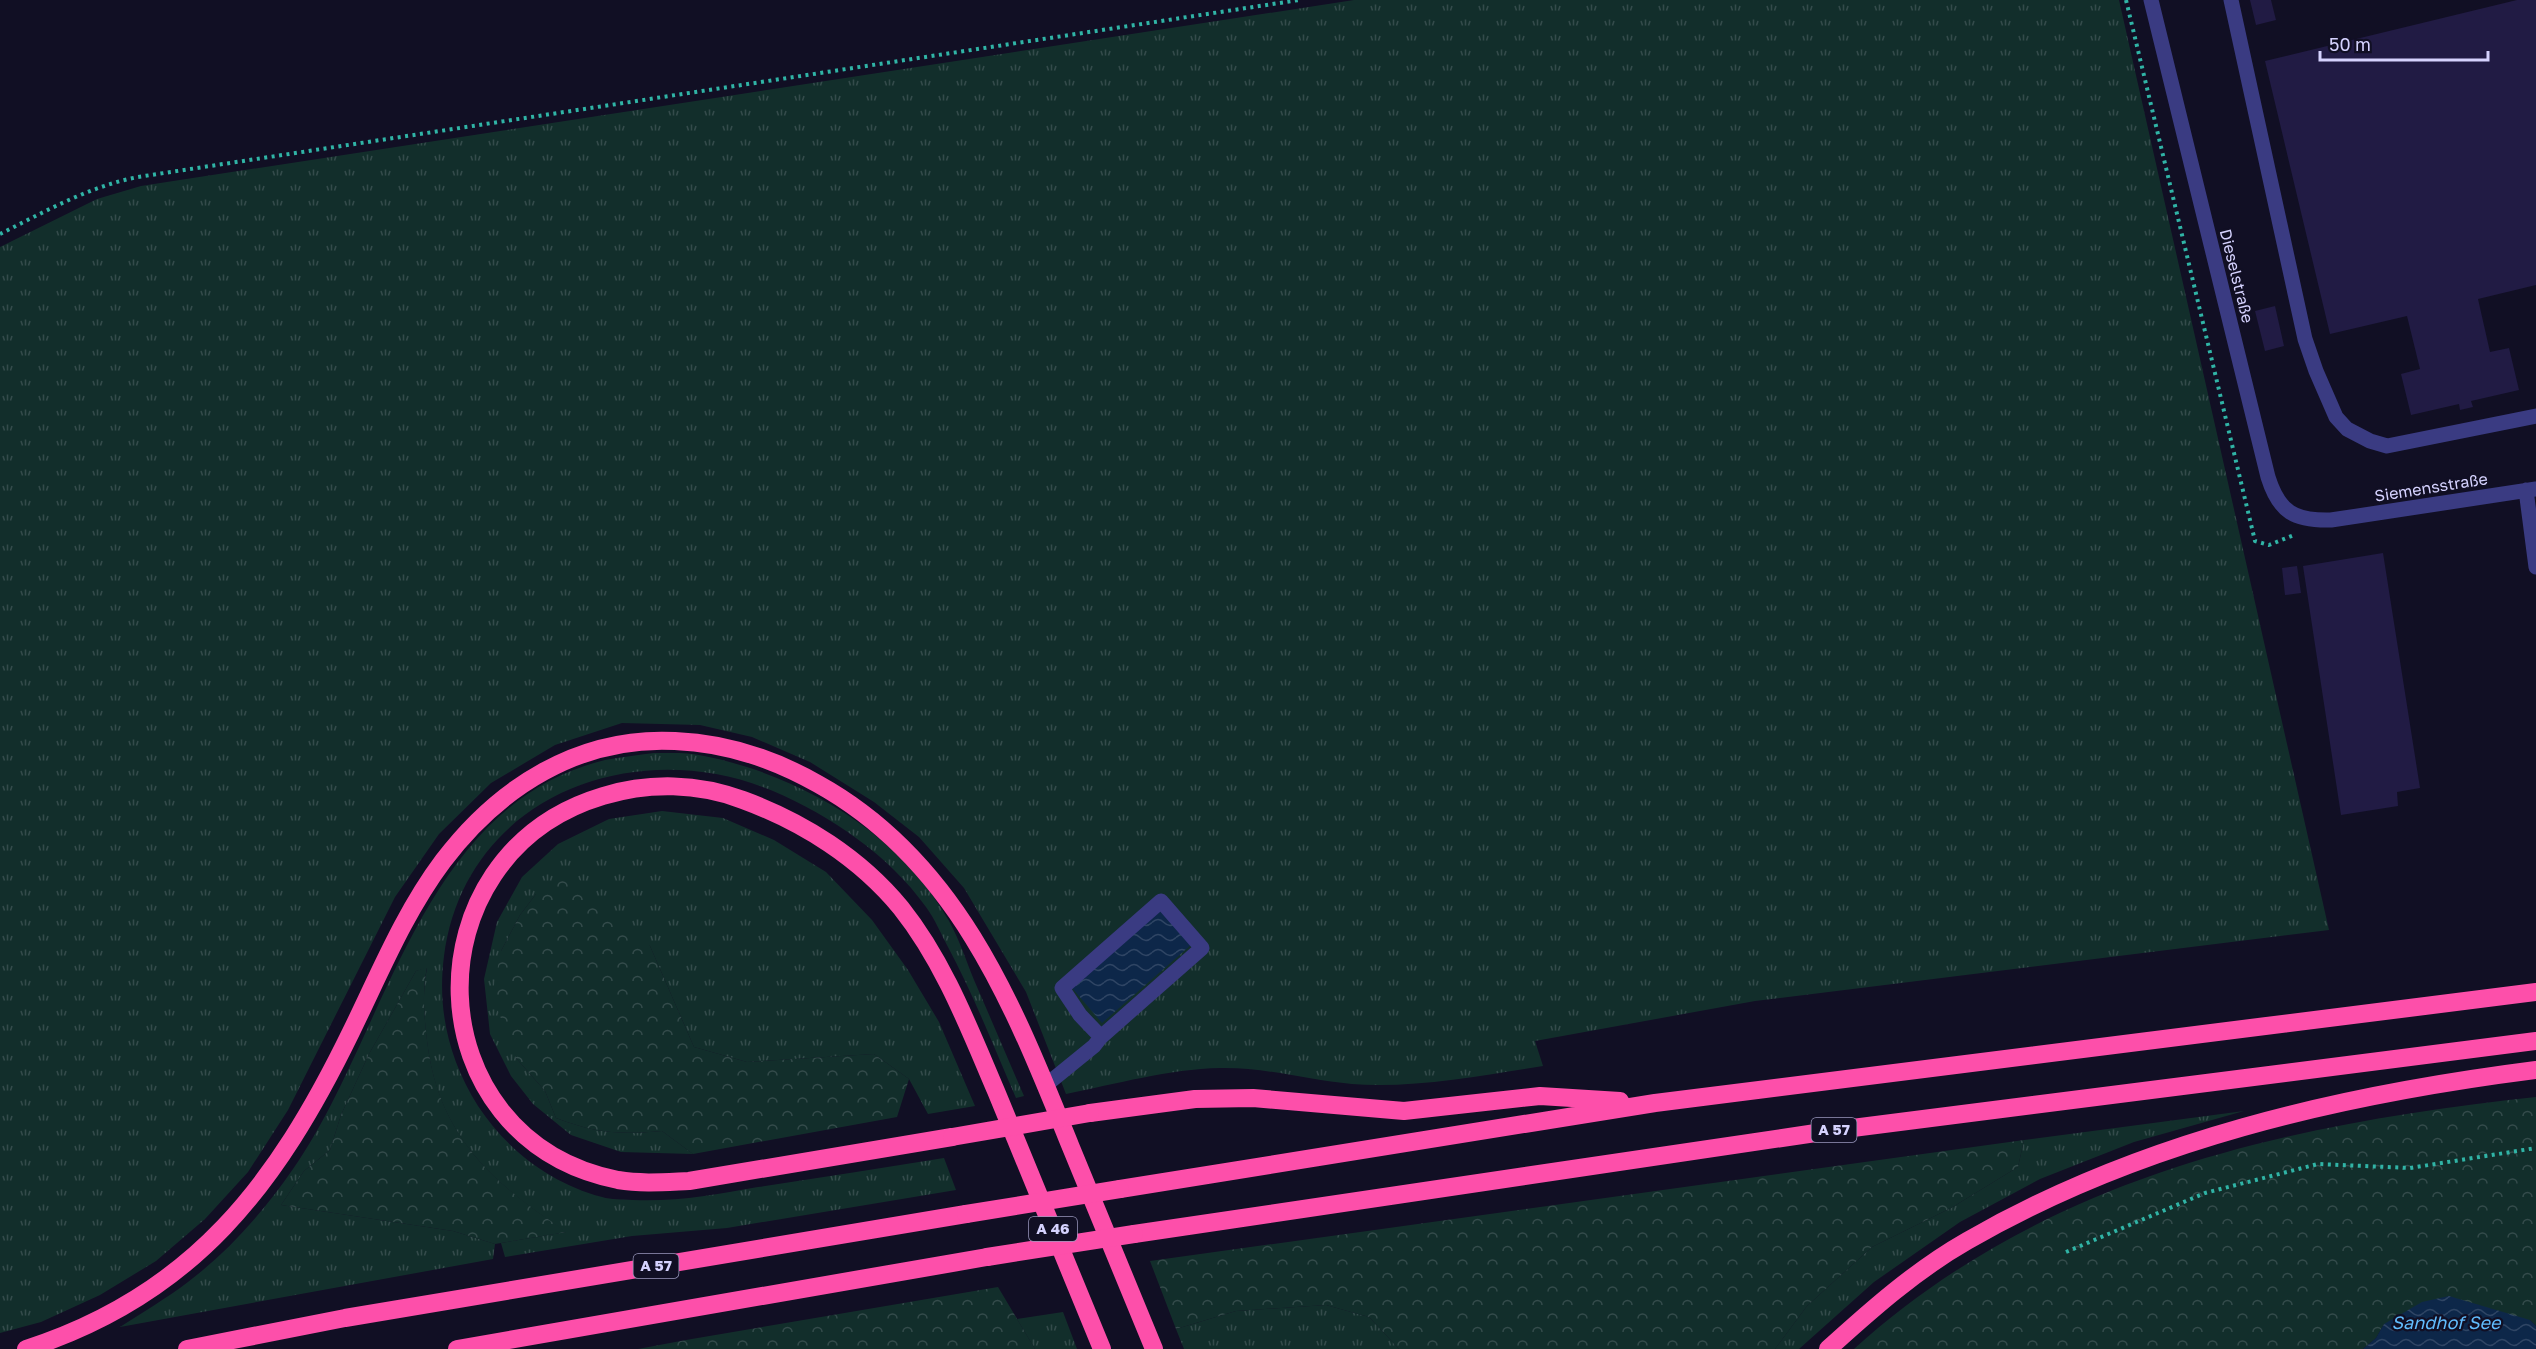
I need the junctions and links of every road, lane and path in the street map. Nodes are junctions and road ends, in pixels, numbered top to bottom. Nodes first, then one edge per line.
1 (1299, 0) edge
2 (2126, 0) edge
3 (2151, 0) edge
4 (2231, 0) edge
5 (0, 234) edge
6 (2536, 416) edge
7 (2531, 490) edge
8 (2331, 520) joint
9 (2300, 533) dead end
10 (2536, 567) edge
11 (2536, 992) edge
12 (1101, 1037) junction
13 (2536, 1041) edge
14 (2536, 1070) edge
15 (1046, 1085) junction
16 (1655, 1103) junction
17 (2536, 1149) edge
18 (2066, 1252) dead end
19 (26, 1349) edge
20 (187, 1349) edge
21 (457, 1349) edge
22 (1102, 1349) edge
23 (1154, 1349) edge
24 (1828, 1349) edge

1 - 5 path
2 - 9 path
3 - 8 street, Dieselstraße
4 - 6 street
7 - 8 street, Siemensstraße
7 - 10 street
11 - 16 highway, A 57
12 - 12 street
12 - 15 street
13 - 21 highway, A 57, bridge
14 - 24 highway
15 - 19 highway
15 - 23 highway
16 - 20 highway, A 57, bridge
16 - 22 highway, A 46, bridge
17 - 18 path

